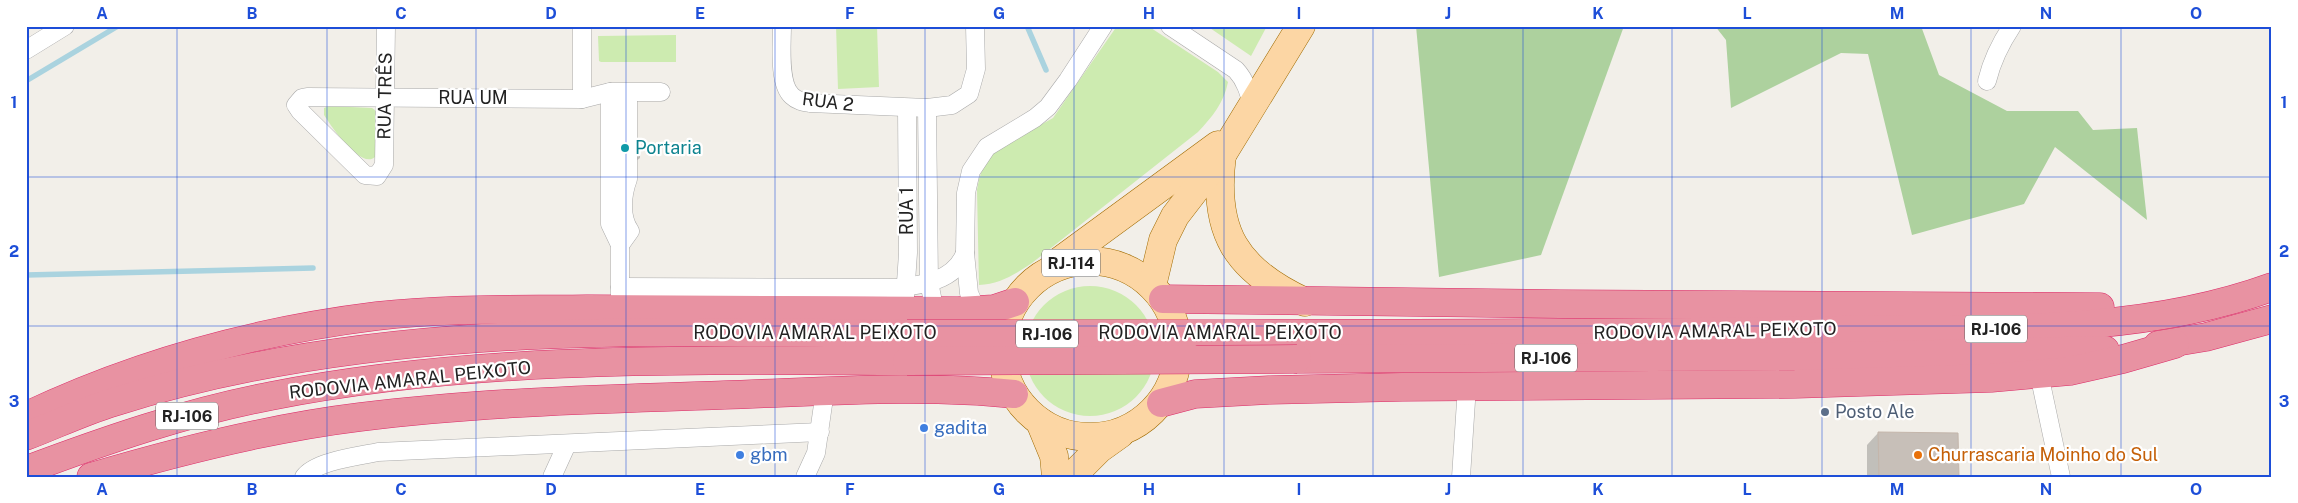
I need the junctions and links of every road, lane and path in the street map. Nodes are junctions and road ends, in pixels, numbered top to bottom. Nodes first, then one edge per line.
1 (66, 26) edge
2 (386, 26) edge
3 (582, 26) edge
4 (782, 26) edge
5 (975, 26) edge
6 (1103, 26) edge
7 (1170, 26) edge
8 (1301, 26) edge
9 (2012, 26) edge
10 (26, 50) edge
11 (1987, 81) dead end
12 (610, 92) junction
13 (662, 92) dead end
14 (628, 93) junction
15 (384, 98) junction
16 (582, 99) junction
17 (907, 108) junction
18 (927, 108) junction
19 (1252, 108) junction
20 (1229, 144) junction
21 (384, 165) joint
22 (625, 238) junction
23 (965, 253) junction
24 (1041, 276) junction
25 (929, 282) junction
26 (2272, 287) edge
27 (1158, 293) junction
28 (620, 298) junction
29 (2224, 301) junction
30 (1015, 302) junction
31 (1305, 302) junction
32 (904, 311) junction
33 (940, 311) junction
34 (977, 311) junction
35 (2272, 319) edge
36 (2175, 344) junction
37 (1296, 346) junction
38 (2040, 374) junction
39 (1467, 386) junction
40 (825, 391) junction
41 (1014, 394) junction
42 (1161, 403) junction
43 (26, 416) edge
44 (1040, 422) junction
45 (1125, 431) junction
46 (820, 432) junction
47 (26, 436) edge
48 (567, 444) junction
49 (26, 470) edge
50 (120, 472) edge
51 (91, 477) edge
52 (304, 477) edge
53 (552, 477) edge
54 (805, 477) edge
55 (1056, 477) edge
56 (1070, 477) edge
57 (1461, 477) edge
58 (2061, 477) edge

1 - 10 street
2 - 15 street, RUA TRÊS
3 - 16 street
4 - 17 street, RUA 2
5 - 18 street
6 - 23 street
7 - 19 street
8 - 19 main road, RJ-114
9 - 11 street
12 - 14 street, RUA UM
12 - 16 street, RUA UM
12 - 22 street
13 - 14 street, RUA UM
14 - 22 street
15 - 16 street, RUA UM
15 - 21 street, RUA TRÊS
15 - 21 street, RUA UM
17 - 18 street
17 - 32 street, RUA 1
18 - 25 street, RUA 1
19 - 20 main road, RJ-114
20 - 24 main road, RJ-114
20 - 27 main road, RJ-114
20 - 31 main road
22 - 28 street
23 - 25 street
23 - 34 street
24 - 27 main road, RJ-114
24 - 30 main road, RJ-114
25 - 32 street
25 - 33 street, RUA 1
26 - 29 highway, RODOVIA AMARAL PEIXOTO / RJ-106
27 - 31 highway
27 - 42 main road, RJ-114
28 - 32 highway
28 - 43 highway
29 - 31 highway
29 - 37 highway, RODOVIA AMARAL PEIXOTO / RJ-106
30 - 34 highway
30 - 41 main road, RJ-114
32 - 33 highway
32 - 37 highway, RODOVIA AMARAL PEIXOTO / RJ-106, bridge
32 - 47 highway, RODOVIA AMARAL PEIXOTO / RJ-106
33 - 34 highway
35 - 36 highway, RODOVIA AMARAL PEIXOTO / RJ-106
36 - 37 highway, RODOVIA AMARAL PEIXOTO / RJ-106
36 - 38 highway
37 - 49 highway, RODOVIA AMARAL PEIXOTO / RJ-106, bridge
38 - 39 highway
38 - 58 street
39 - 42 highway
39 - 57 street
40 - 41 highway
40 - 46 street
40 - 50 highway
41 - 44 main road, RJ-114
42 - 45 main road, RJ-114
44 - 45 main road, RJ-114
44 - 55 main road, RJ-114
45 - 56 main road, RJ-114
46 - 48 street
46 - 54 street
48 - 52 street
48 - 53 street
50 - 51 highway

